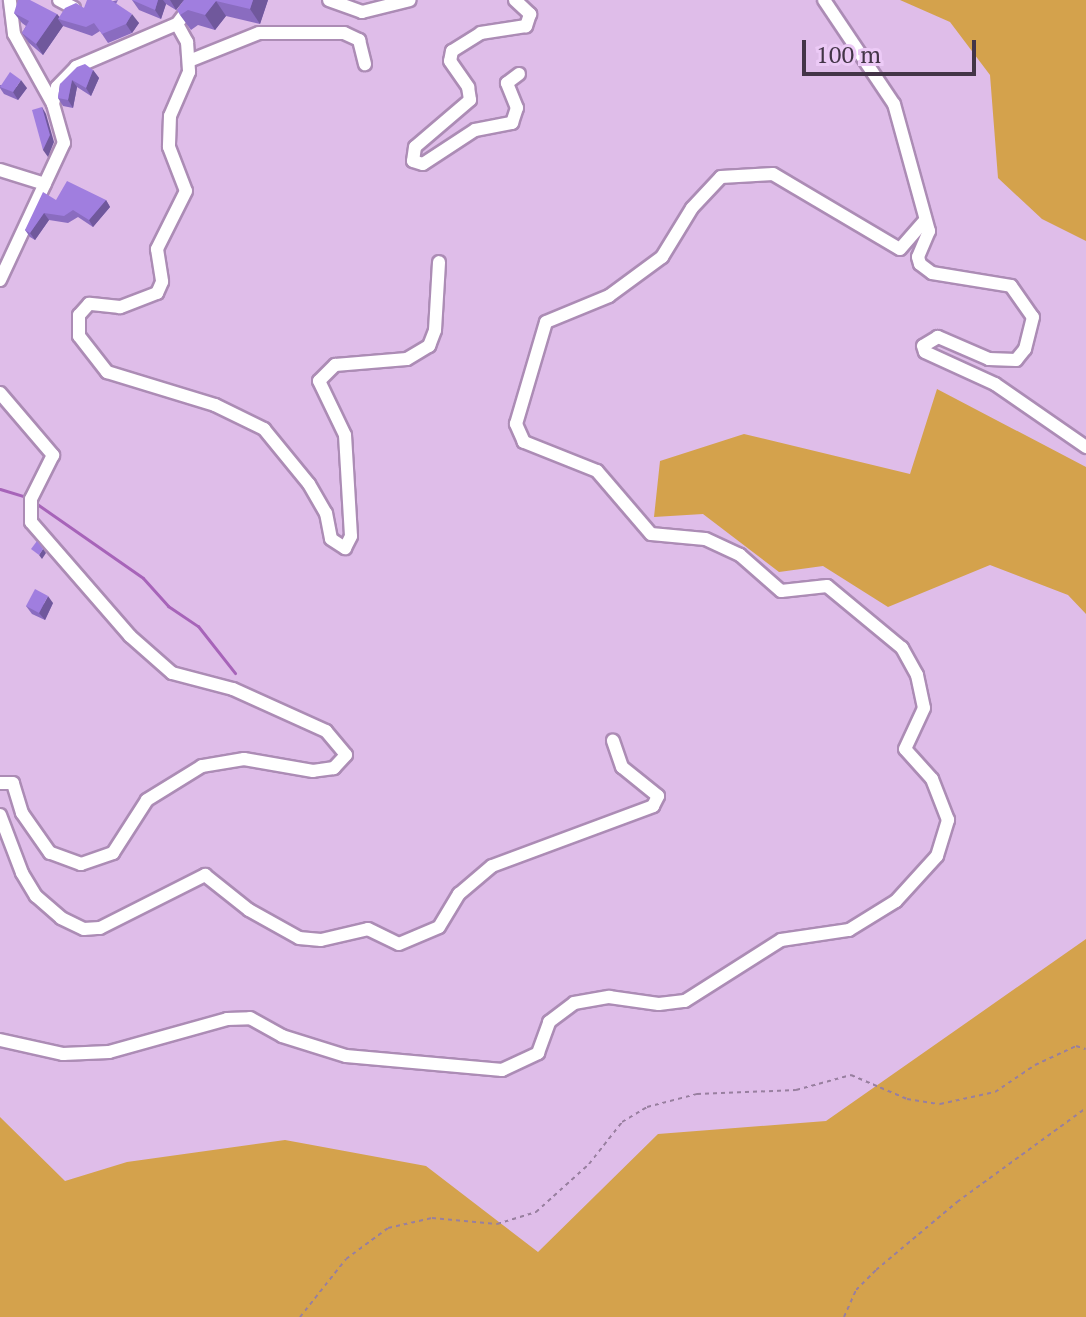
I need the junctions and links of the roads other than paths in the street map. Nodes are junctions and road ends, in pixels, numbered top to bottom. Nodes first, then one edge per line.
1 (10, 0) edge
2 (59, 0) edge
3 (195, 0) edge
4 (329, 0) edge
5 (410, 0) edge
6 (515, 0) edge
7 (824, 0) edge
8 (74, 8) edge
9 (177, 24) junction
10 (189, 61) junction
11 (365, 64) dead end
12 (519, 74) dead end
13 (53, 104) junction
14 (0, 170) edge
15 (45, 184) junction
16 (925, 220) junction
17 (439, 262) dead end
18 (0, 280) edge
19 (0, 393) edge
20 (1086, 447) edge
21 (613, 741) dead end
22 (0, 783) edge
23 (0, 815) edge
24 (0, 1040) edge

1 - 13 street
2 - 8 street
3 - 9 street
4 - 5 street
6 - 12 street
7 - 16 street
9 - 10 street
9 - 13 street
10 - 11 street
10 - 17 street
13 - 15 street
14 - 15 street
15 - 18 street
16 - 20 street
16 - 24 street
19 - 22 street
21 - 23 street

